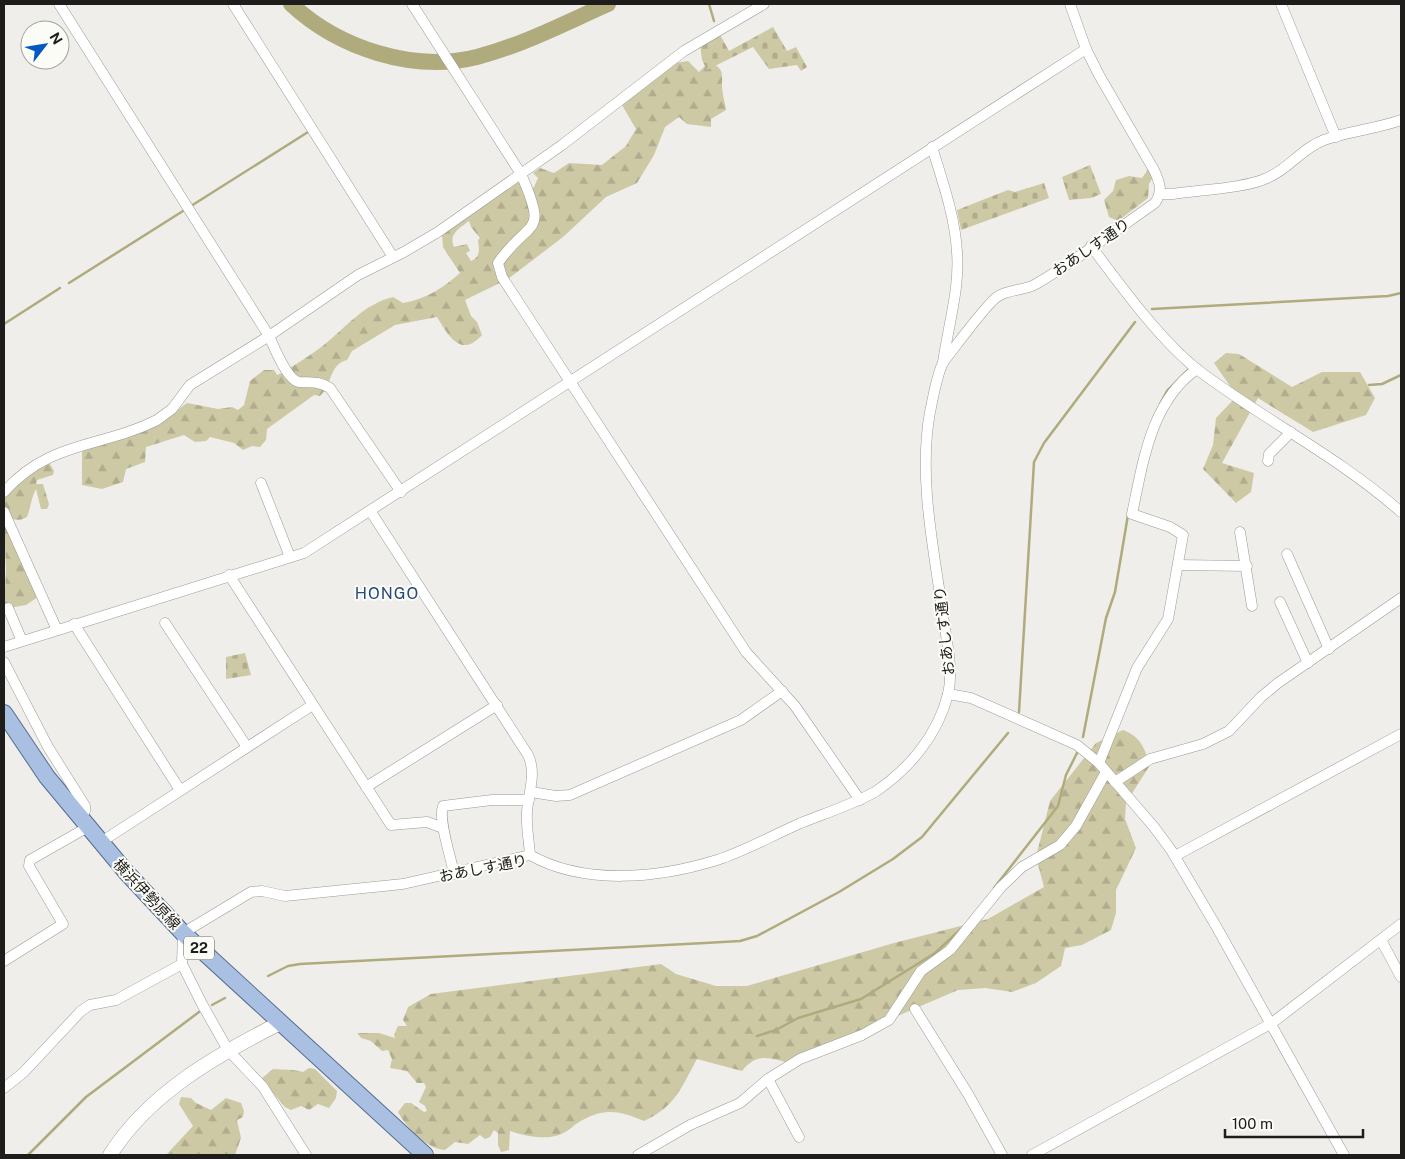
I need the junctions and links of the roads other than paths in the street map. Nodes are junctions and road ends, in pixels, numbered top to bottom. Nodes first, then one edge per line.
1 (59, 4) edge
2 (233, 4) edge
3 (412, 4) edge
4 (764, 4) edge
5 (1070, 4) edge
6 (1281, 4) edge
7 (1086, 49) junction
8 (1401, 120) edge
9 (1336, 137) junction
10 (932, 147) junction
11 (521, 174) junction
12 (1161, 194) junction
13 (1091, 246) junction
14 (393, 257) junction
15 (269, 336) junction
16 (943, 363) junction
17 (1197, 369) junction
18 (569, 382) junction
19 (1291, 432) junction
20 (1268, 461) dead end
21 (260, 483) dead end
22 (4, 492) edge
23 (401, 492) junction
24 (4, 512) edge
25 (371, 512) junction
26 (1401, 512) edge
27 (1240, 532) dead end
28 (1287, 554) dead end
29 (290, 557) junction
30 (1178, 565) junction
31 (1247, 566) junction
32 (229, 575) junction
33 (1401, 598) edge
34 (1280, 602) dead end
35 (1252, 606) dead end
36 (8, 608) dead end
37 (165, 623) dead end
38 (74, 624) junction
39 (57, 630) junction
40 (22, 641) junction
41 (4, 647) edge
42 (1329, 648) junction
43 (4, 662) edge
44 (1308, 663) junction
45 (782, 691) junction
46 (948, 694) junction
47 (497, 705) junction
48 (311, 706) junction
49 (4, 713) edge
50 (1401, 734) edge
51 (246, 747) junction
52 (1099, 763) junction
53 (1106, 772) junction
54 (1115, 782) junction
55 (366, 787) junction
56 (180, 790) junction
57 (530, 796) junction
58 (860, 800) junction
59 (84, 822) junction
60 (443, 828) junction
61 (101, 842) junction
62 (530, 855) junction
63 (1175, 856) junction
64 (454, 874) junction
65 (1401, 924) edge
66 (183, 933) junction
67 (1381, 940) junction
68 (4, 961) edge
69 (182, 964) junction
70 (1401, 977) edge
71 (915, 1009) dead end
72 (280, 1023) junction
73 (1272, 1023) junction
74 (228, 1050) junction
75 (768, 1079) junction
76 (5, 1089) edge
77 (799, 1137) dead end
78 (110, 1155) edge
79 (306, 1155) edge
80 (425, 1155) edge
81 (638, 1155) edge
82 (1002, 1155) edge
83 (1032, 1155) edge
84 (1344, 1155) edge

1 - 15 street
2 - 14 street
3 - 11 street
4 - 11 street
5 - 7 street
6 - 9 street
7 - 10 street
7 - 12 street
8 - 9 street
9 - 12 street
10 - 16 street
10 - 18 street
11 - 14 street
11 - 18 street
12 - 13 street, おあしす通り
13 - 16 street, おあしす通り
13 - 17 street
14 - 15 street
15 - 22 street
15 - 23 street
16 - 46 street, おあしす通り
17 - 19 street
17 - 30 street
18 - 23 street
18 - 45 street
19 - 20 street
19 - 26 street
21 - 29 street
23 - 25 street
24 - 39 street
25 - 29 street
25 - 47 street
27 - 31 street
28 - 42 street
29 - 32 street
30 - 31 street
30 - 52 street
31 - 35 street
32 - 38 street
32 - 48 street
33 - 42 street
34 - 44 street
36 - 40 street
37 - 51 street
38 - 39 street
38 - 56 street
39 - 40 street
40 - 41 street
42 - 44 street
43 - 59 street
44 - 54 street
45 - 57 street
45 - 58 street
46 - 52 street
46 - 58 street, おあしす通り
47 - 55 street
47 - 57 street
48 - 51 street
48 - 55 street
49 - 59 main road, 横浜伊勢原線 / 22
50 - 63 street
51 - 56 street
52 - 53 street
53 - 54 street
53 - 75 street
54 - 63 street
55 - 60 street
56 - 61 street
57 - 60 street
57 - 62 street
58 - 62 street, おあしす通り
59 - 61 main road, 横浜伊勢原線 / 22
59 - 68 street
60 - 64 street
61 - 66 main road, 横浜伊勢原線 / 22
62 - 64 street, おあしす通り
63 - 73 street
64 - 66 street, おあしす通り
65 - 67 street
66 - 69 street
66 - 72 main road, 横浜伊勢原線 / 22
67 - 70 street
67 - 73 street
69 - 74 street
69 - 76 street
71 - 82 street
72 - 74 street
72 - 80 main road, 横浜伊勢原線 / 22
73 - 83 street
73 - 84 street
74 - 78 street
74 - 79 street
75 - 77 street
75 - 81 street

